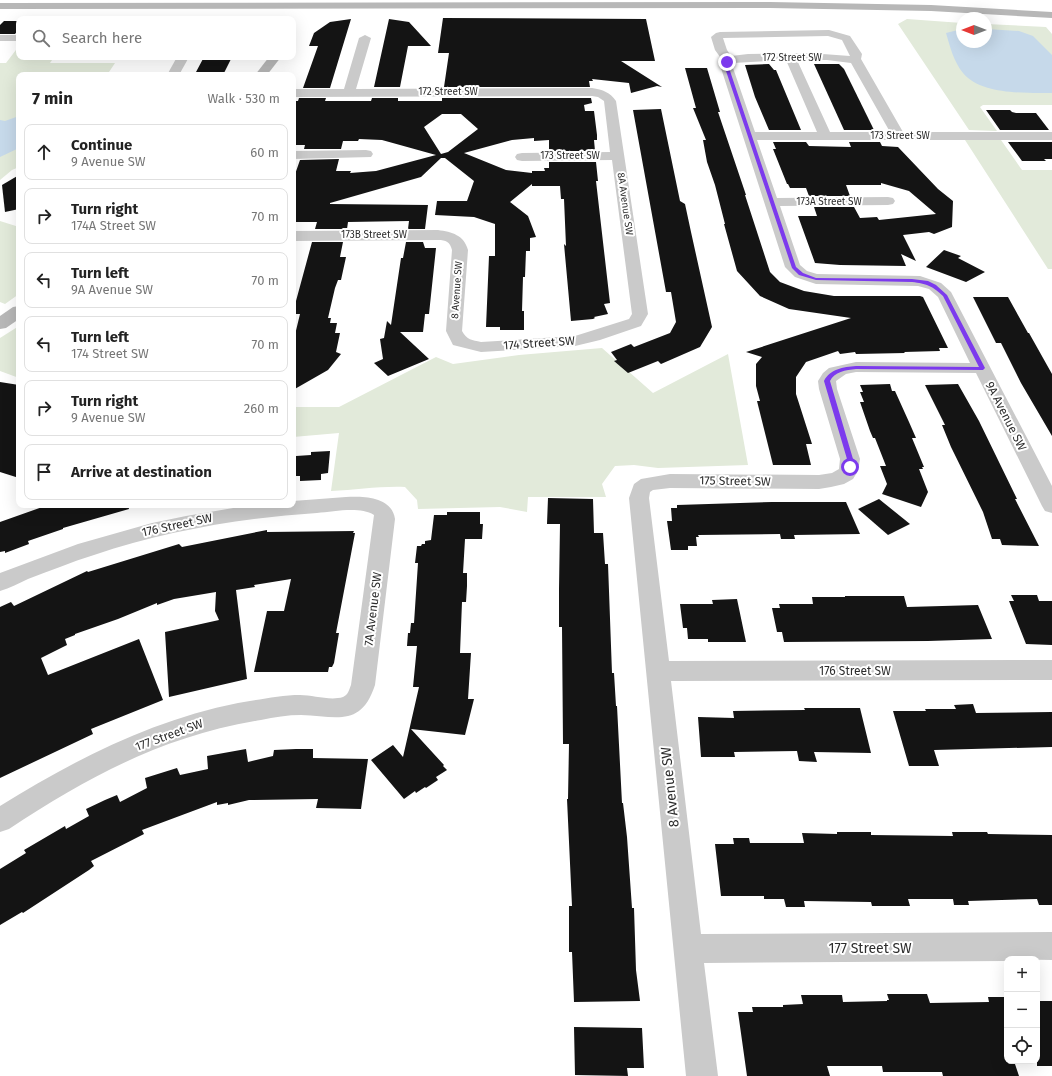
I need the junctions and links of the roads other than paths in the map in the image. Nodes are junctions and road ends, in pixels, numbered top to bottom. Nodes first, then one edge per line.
1 (840, 0) edge
2 (285, 3) edge
3 (239, 5) junction
4 (0, 6) edge
5 (299, 7) edge
6 (977, 10) junction
7 (1052, 15) edge
8 (275, 16) edge
9 (278, 16) edge
10 (0, 38) edge
11 (16, 38) edge
12 (365, 38) dead end
13 (790, 58) junction
14 (181, 60) edge
15 (262, 60) edge
16 (273, 60) edge
17 (729, 60) junction
18 (855, 60) junction
19 (175, 72) edge
20 (262, 72) edge
21 (263, 72) edge
22 (349, 92) junction
23 (296, 93) edge
24 (603, 94) joint
25 (749, 136) junction
26 (825, 136) junction
27 (899, 136) junction
28 (1052, 136) edge
29 (366, 154) dead end
30 (296, 155) edge
31 (522, 156) dead end
32 (618, 156) junction
33 (888, 201) dead end
34 (771, 202) junction
35 (296, 236) edge
36 (454, 239) joint
37 (16, 313) edge
38 (639, 318) joint
39 (0, 324) edge
40 (459, 341) joint
41 (983, 368) junction
42 (639, 498) joint
43 (1052, 506) edge
44 (296, 507) edge
45 (285, 508) edge
46 (384, 512) joint
47 (0, 582) edge
48 (1052, 670) edge
49 (658, 672) junction
50 (353, 703) joint
51 (0, 820) edge
52 (1052, 946) edge
53 (688, 949) junction
54 (702, 1076) edge

1 - 6 main road
2 - 3 main road
2 - 5 main road
2 - 9 main road
3 - 4 main road
3 - 8 main road
5 - 6 main road
6 - 7 main road
10 - 11 street
12 - 22 street
13 - 17 street, 172 Street SW
13 - 18 street, 172 Street SW
13 - 26 street
14 - 19 street
15 - 20 main road
16 - 21 main road
17 - 18 street
17 - 25 street
18 - 27 street
22 - 23 street, 172 Street SW
22 - 24 street, 172 Street SW
24 - 32 street, 8A Avenue SW
25 - 26 street, 173 Street SW
25 - 34 street
26 - 27 street, 173 Street SW
27 - 28 street, 173 Street SW
29 - 30 street
31 - 32 street, 173 Street SW
32 - 38 street, 8A Avenue SW
33 - 34 street, 173A Street SW
34 - 41 street, 9A Avenue SW
35 - 36 street, 173B Street SW
36 - 40 street, 8 Avenue SW
37 - 39 main road
38 - 40 street, 174 Street SW
41 - 42 street, 175 Street SW
41 - 43 street, 9A Avenue SW
42 - 49 street, 8 Avenue SW
44 - 46 street, 176 Street SW
45 - 47 street, 176 Street SW
46 - 50 street, 7A Avenue SW
48 - 49 street, 176 Street SW
49 - 53 street, 8 Avenue SW
50 - 51 street, 177 Street SW
52 - 53 street, 177 Street SW
53 - 54 street, 8 Avenue SW

